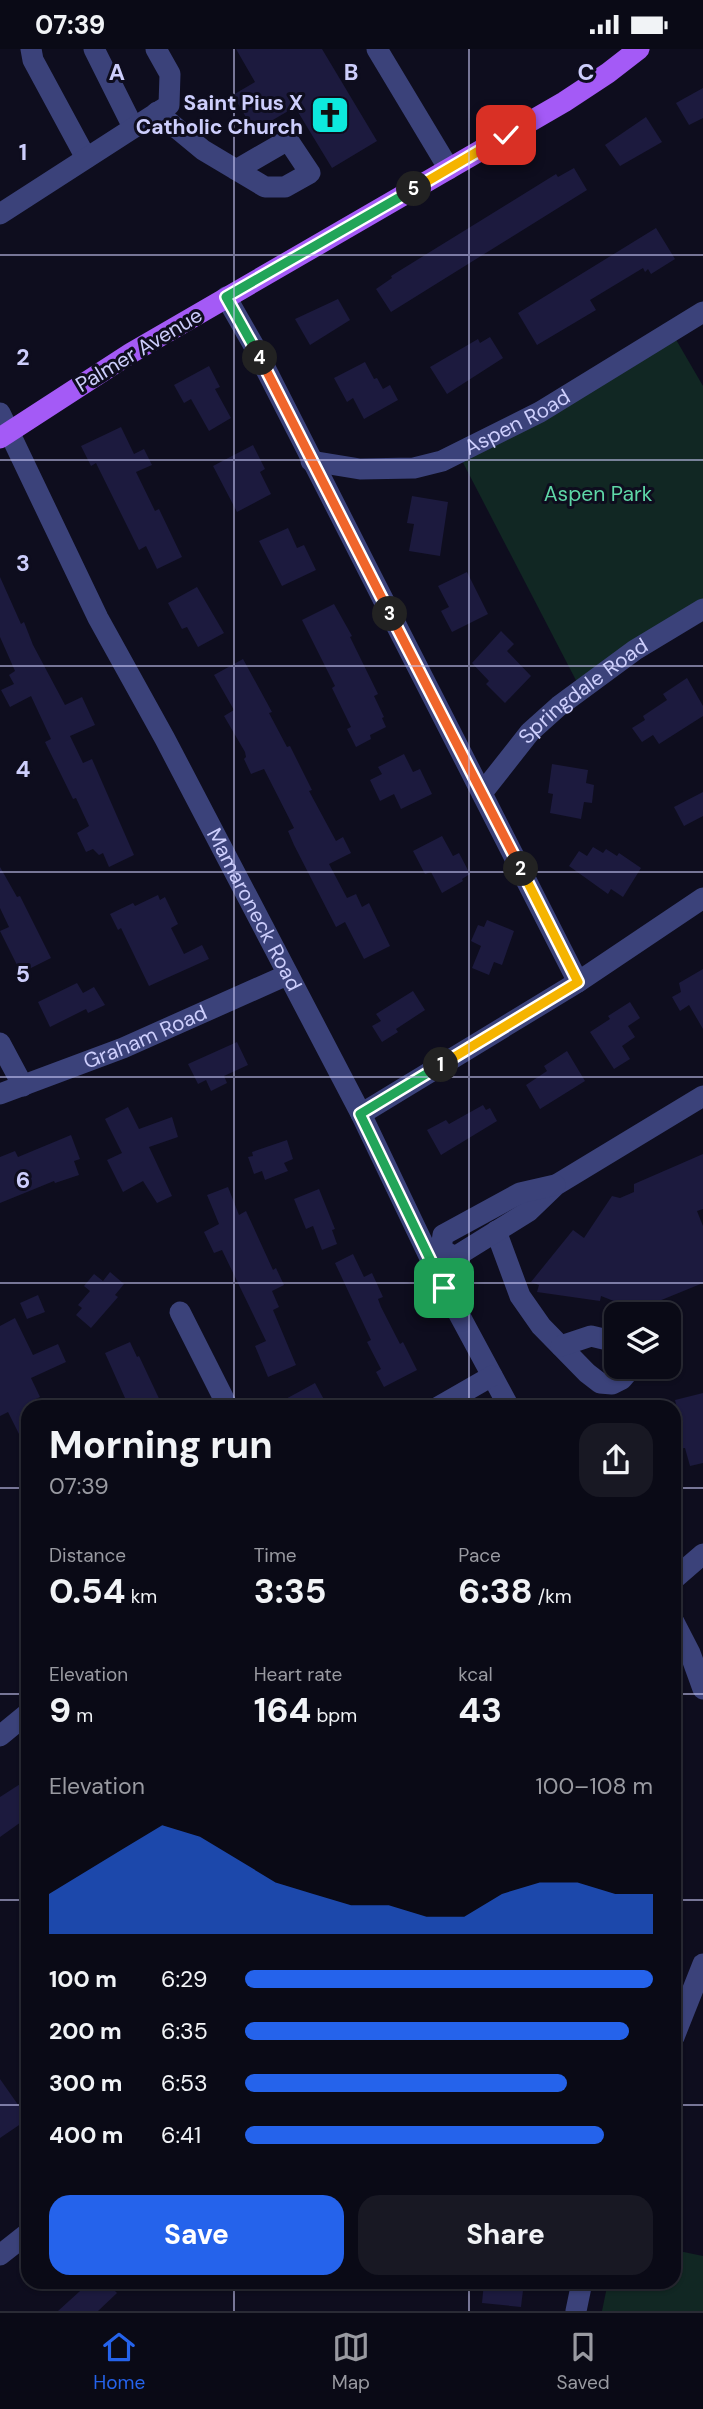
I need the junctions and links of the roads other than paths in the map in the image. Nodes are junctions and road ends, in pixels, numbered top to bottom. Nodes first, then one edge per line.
1 (31, 49) edge
2 (94, 49) edge
3 (156, 49) edge
4 (377, 49) edge
5 (639, 49) edge
6 (157, 112) junction
7 (133, 127) junction
8 (86, 158) junction
9 (449, 169) junction
10 (236, 170) dead end
11 (0, 214) edge
12 (226, 297) junction
13 (703, 311) edge
14 (3, 428) edge
15 (312, 461) junction
16 (703, 609) edge
17 (482, 793) junction
18 (703, 898) edge
19 (287, 975) junction
20 (578, 982) junction
21 (0, 1043) edge
22 (23, 1086) junction
23 (0, 1094) edge
24 (703, 1095) edge
25 (360, 1114) junction
26 (556, 1185) junction
27 (496, 1231) junction
28 (435, 1253) junction
29 (180, 1312) dead end
30 (604, 1339) edge
31 (561, 1346) junction
32 (492, 1376) junction
33 (622, 1379) edge
34 (224, 1400) edge
35 (450, 1400) edge
36 (505, 1400) edge
37 (703, 1554) edge
38 (681, 1573) edge
39 (681, 1636) edge
40 (703, 1689) edge
41 (21, 1719) edge
42 (0, 1736) edge
43 (703, 1964) edge
44 (681, 2019) edge
45 (21, 2238) edge
46 (0, 2255) edge
47 (581, 2289) edge
48 (576, 2311) edge

1 - 8 street
2 - 7 street
3 - 6 street
4 - 9 street
5 - 9 main road, Palmer Avenue
6 - 7 street
6 - 10 street
7 - 8 street
8 - 11 street
9 - 12 main road, Palmer Avenue
12 - 14 main road, Palmer Avenue
12 - 15 street
13 - 15 street, Aspen Road
14 - 19 street, Mamaroneck Road
15 - 17 street
16 - 17 street, Springdale Road
17 - 20 street
18 - 20 street
19 - 22 street, Graham Road
19 - 25 street, Mamaroneck Road
20 - 25 street
21 - 22 street
22 - 23 street, Graham Road
24 - 26 street
25 - 28 street, Mamaroneck Road
26 - 27 street
26 - 28 street
27 - 28 street
27 - 31 street
28 - 32 street, Mamaroneck Road
29 - 34 street
30 - 31 street
31 - 33 street
32 - 35 street
32 - 36 street, Mamaroneck Road
37 - 38 street
39 - 40 street
41 - 42 street
43 - 44 street
45 - 46 street
47 - 48 street

